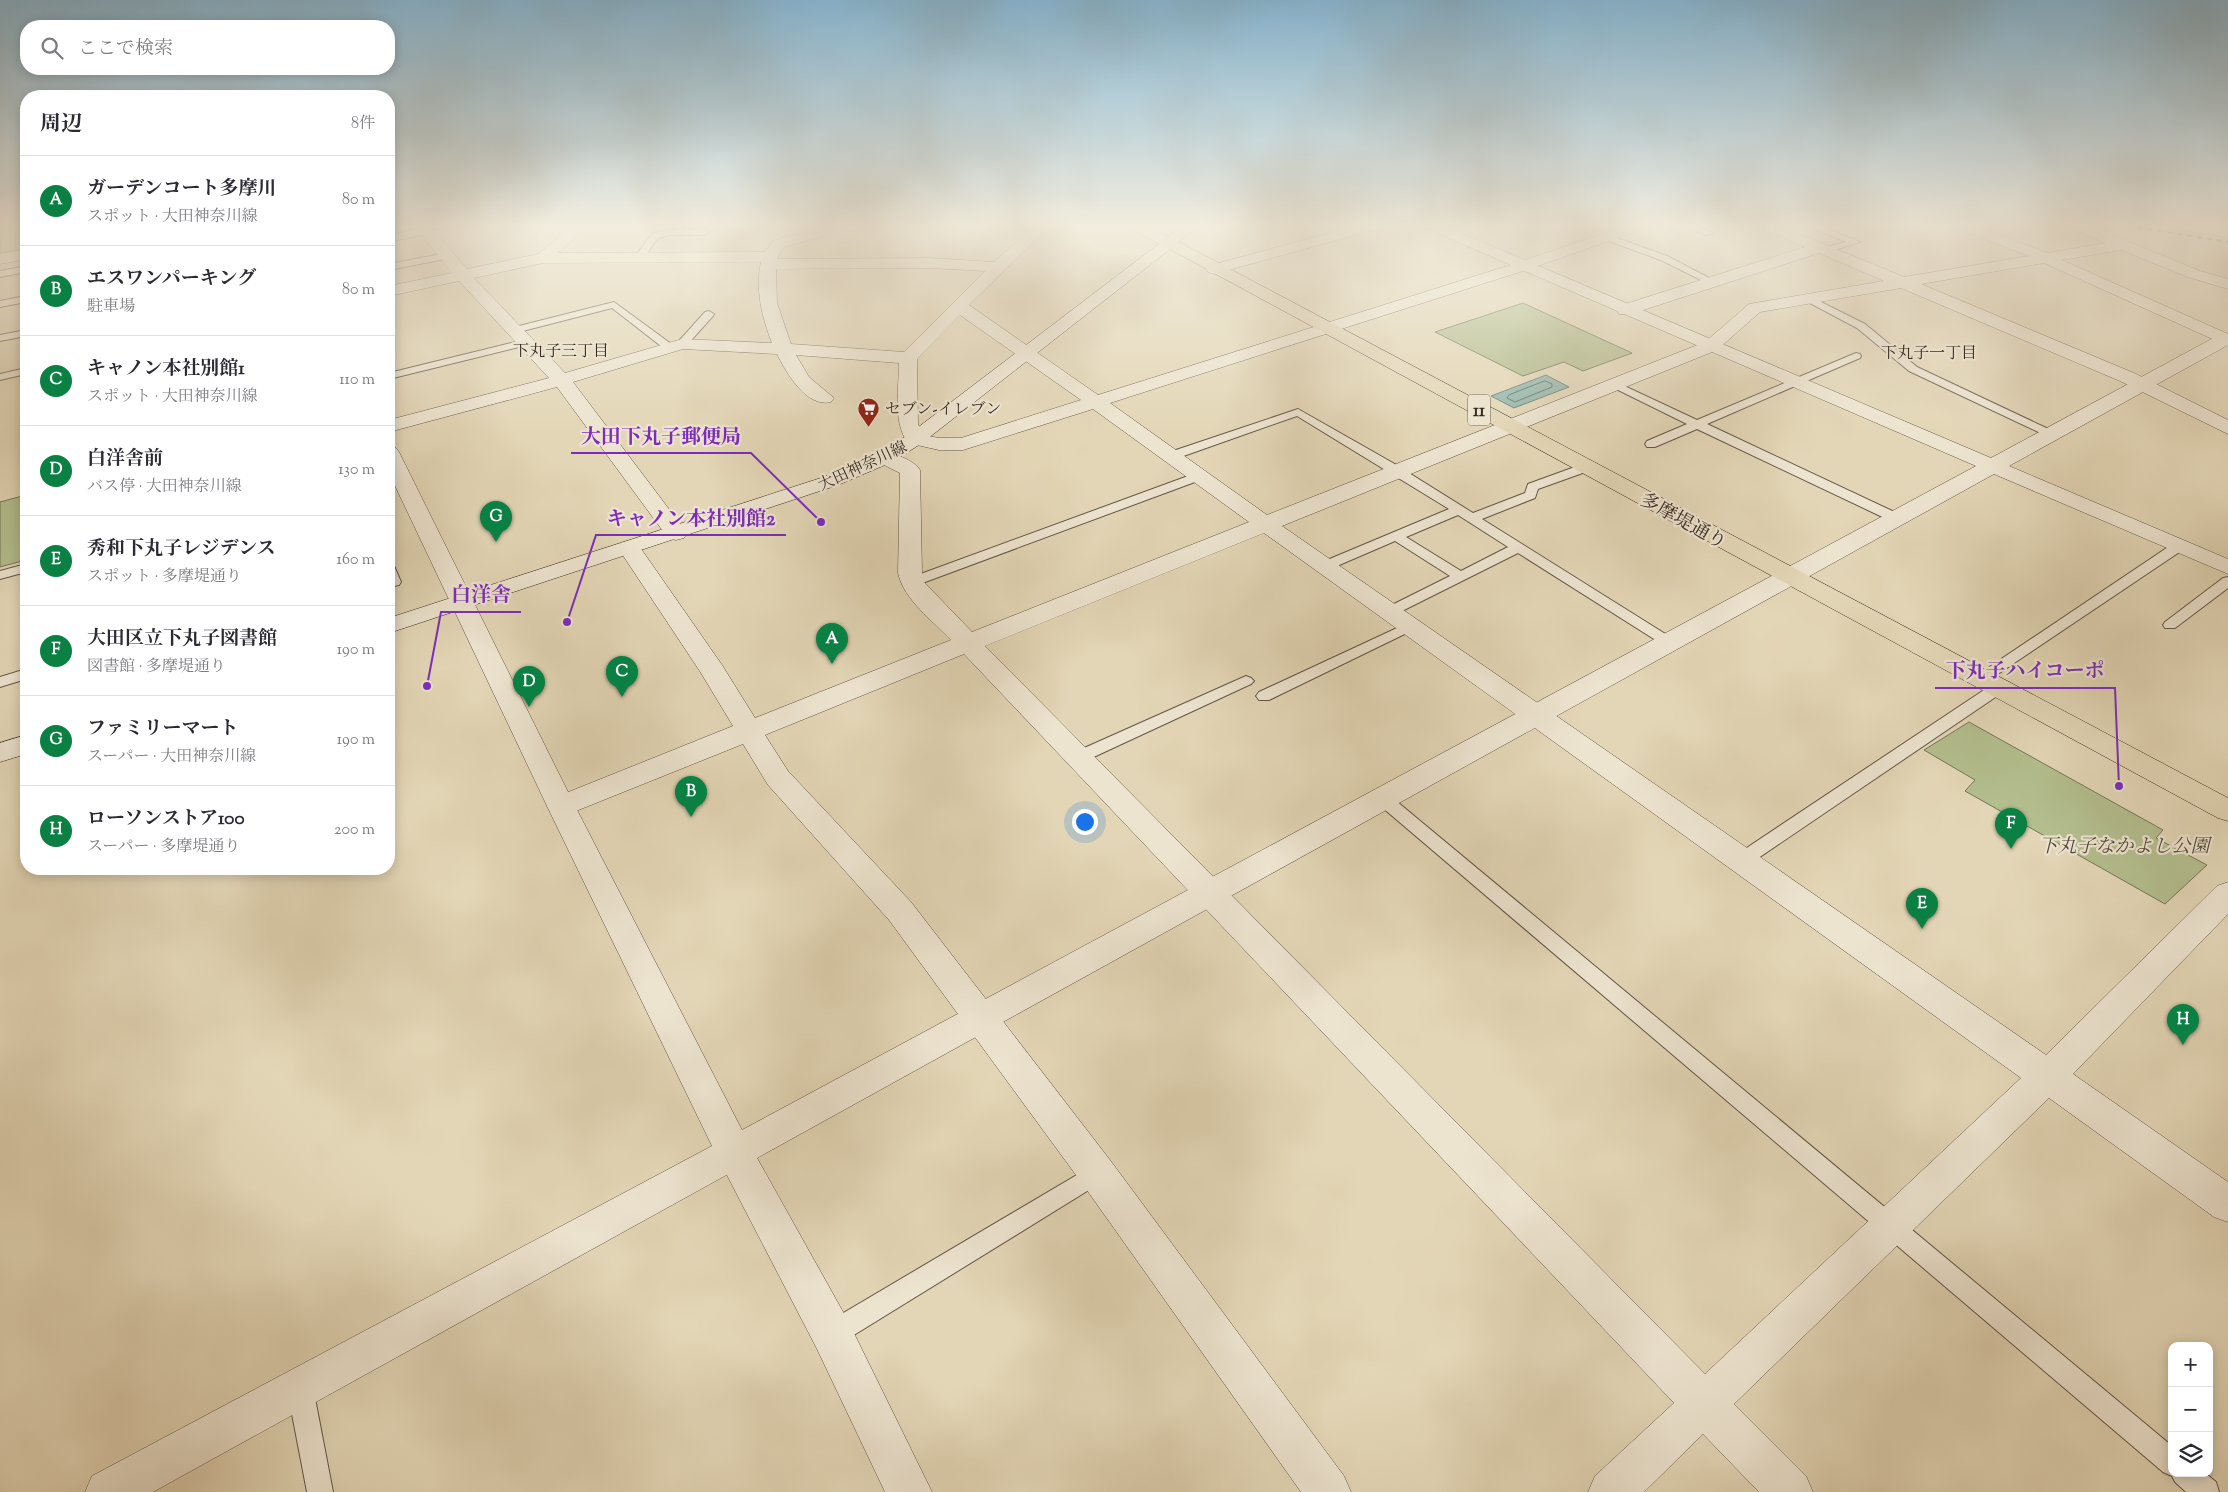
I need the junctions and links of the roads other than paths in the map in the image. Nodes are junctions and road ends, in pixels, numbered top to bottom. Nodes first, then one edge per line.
1 (481, 294) edge
2 (769, 294) edge
3 (971, 294) edge
4 (1103, 294) edge
5 (1262, 294) edge
6 (1436, 294) edge
7 (1587, 294) edge
8 (1676, 294) edge
9 (1839, 294) edge
10 (1930, 294) edge
11 (2126, 294) edge
12 (1809, 299) junction
13 (20, 300) edge
14 (0, 304) edge
15 (959, 306) junction
16 (1625, 310) junction
17 (709, 314) dead end
18 (1327, 328) junction
19 (20, 334) edge
20 (521, 336) junction
21 (0, 338) edge
22 (2227, 339) edge
23 (676, 346) junction
24 (1711, 346) junction
25 (784, 348) junction
26 (1025, 354) junction
27 (1856, 356) dead end
28 (908, 358) junction
29 (20, 372) edge
30 (395, 374) edge
31 (0, 377) edge
32 (561, 380) junction
33 (1796, 382) junction
34 (2141, 384) junction
35 (1614, 385) junction
36 (824, 398) dead end
37 (1097, 402) junction
38 (395, 424) edge
39 (1699, 425) junction
40 (1510, 426) junction
41 (2228, 428) edge
42 (2053, 434) junction
43 (915, 439) junction
44 (1651, 444) dead end
45 (1170, 456) junction
46 (885, 458) junction
47 (395, 464) edge
48 (1992, 466) junction
49 (1587, 467) junction
50 (1397, 472) junction
51 (1199, 476) junction
52 (1458, 510) junction
53 (1472, 519) junction
54 (1898, 519) junction
55 (1265, 524) junction
56 (676, 533) junction
57 (1395, 536) junction
58 (2179, 546) junction
59 (629, 548) junction
60 (1517, 548) junction
61 (1324, 566) junction
62 (2228, 566) edge
63 (20, 570) edge
64 (0, 575) edge
65 (1460, 576) junction
66 (1790, 578) junction
67 (2228, 581) edge
68 (912, 582) junction
69 (463, 601) junction
70 (1389, 612) junction
71 (395, 624) edge
72 (2170, 625) dead end
73 (1410, 626) junction
74 (969, 642) junction
75 (1670, 643) junction
76 (20, 676) edge
77 (1246, 681) dead end
78 (0, 682) edge
79 (1990, 684) junction
80 (1264, 696) dead end
81 (1536, 716) junction
82 (750, 731) junction
83 (20, 746) edge
84 (0, 753) edge
85 (1079, 757) junction
86 (1383, 799) junction
87 (561, 806) junction
88 (2228, 811) edge
89 (1742, 860) junction
90 (1208, 894) junction
91 (2228, 894) edge
92 (981, 1019) junction
93 (2048, 1076) junction
94 (734, 1152) junction
95 (1097, 1173) junction
96 (2228, 1204) edge
97 (1890, 1225) junction
98 (832, 1334) junction
99 (300, 1388) junction
100 (1704, 1402) junction
101 (2168, 1460) edge
102 (2189, 1477) edge
103 (108, 1492) edge
104 (320, 1492) edge
105 (909, 1492) edge
106 (1328, 1492) edge
107 (1612, 1492) edge
108 (1790, 1492) edge
109 (2206, 1492) edge

1 - 20 street
2 - 25 street
3 - 15 street
4 - 26 street, 大田神奈川線
5 - 18 main road, 多摩堤通り / 11
6 - 18 street
7 - 16 street
8 - 16 street
9 - 12 street
10 - 34 street
11 - 22 street
12 - 24 street
12 - 42 lane
13 - 14 lane
15 - 26 street
15 - 28 street
16 - 24 street
17 - 23 lane
18 - 37 street
18 - 40 main road, 多摩堤通り / 11
19 - 21 lane
20 - 23 lane
20 - 30 lane
20 - 32 street
22 - 34 street
23 - 25 street
23 - 32 street
24 - 33 street
24 - 35 street
25 - 28 street
25 - 36 street
26 - 37 street
26 - 43 street, 大田神奈川線
27 - 33 lane
28 - 43 street
29 - 31 lane
32 - 38 street
32 - 56 street
33 - 39 lane
33 - 48 street
34 - 41 street
34 - 42 street
35 - 39 lane
35 - 40 street
37 - 43 street
37 - 45 street
39 - 44 lane
39 - 54 lane
40 - 49 main road, 多摩堤通り / 11
40 - 50 street
42 - 48 street
43 - 46 street, 大田神奈川線
45 - 50 lane
45 - 51 street
46 - 56 street, 大田神奈川線
46 - 68 street
47 - 69 street
48 - 54 street
48 - 58 street
49 - 53 lane
49 - 66 main road, 多摩堤通り / 11
50 - 52 lane
50 - 55 street
51 - 55 street
51 - 68 lane
52 - 53 lane
52 - 57 lane
53 - 60 lane
54 - 66 street
55 - 61 street
55 - 74 street
56 - 59 street, 大田神奈川線
57 - 61 lane
57 - 65 lane
58 - 62 street
58 - 79 lane
59 - 69 street, 大田神奈川線
59 - 82 street
60 - 65 lane
60 - 75 lane
61 - 70 street
63 - 64 lane
65 - 70 lane
66 - 75 street
66 - 79 main road, 多摩堤通り / 11
67 - 72 lane
68 - 74 street
69 - 71 street, 大田神奈川線
69 - 87 street
70 - 73 street
73 - 80 lane
73 - 81 street
74 - 82 street
74 - 85 street
75 - 81 street
76 - 78 lane
77 - 85 lane
79 - 88 main road, 多摩堤通り / 11
79 - 89 lane
81 - 86 street
81 - 89 street
82 - 87 street
82 - 92 street
83 - 84 street
85 - 90 street
86 - 90 street
86 - 97 lane
87 - 94 street
89 - 93 street
90 - 92 street
90 - 100 street
91 - 93 street
92 - 94 street
92 - 95 street
93 - 96 street
93 - 97 street
94 - 98 street
94 - 99 street
95 - 98 lane
95 - 106 street
97 - 100 street
97 - 101 lane
98 - 105 street
99 - 103 street
99 - 104 lane
100 - 107 street
100 - 108 street
102 - 109 lane

